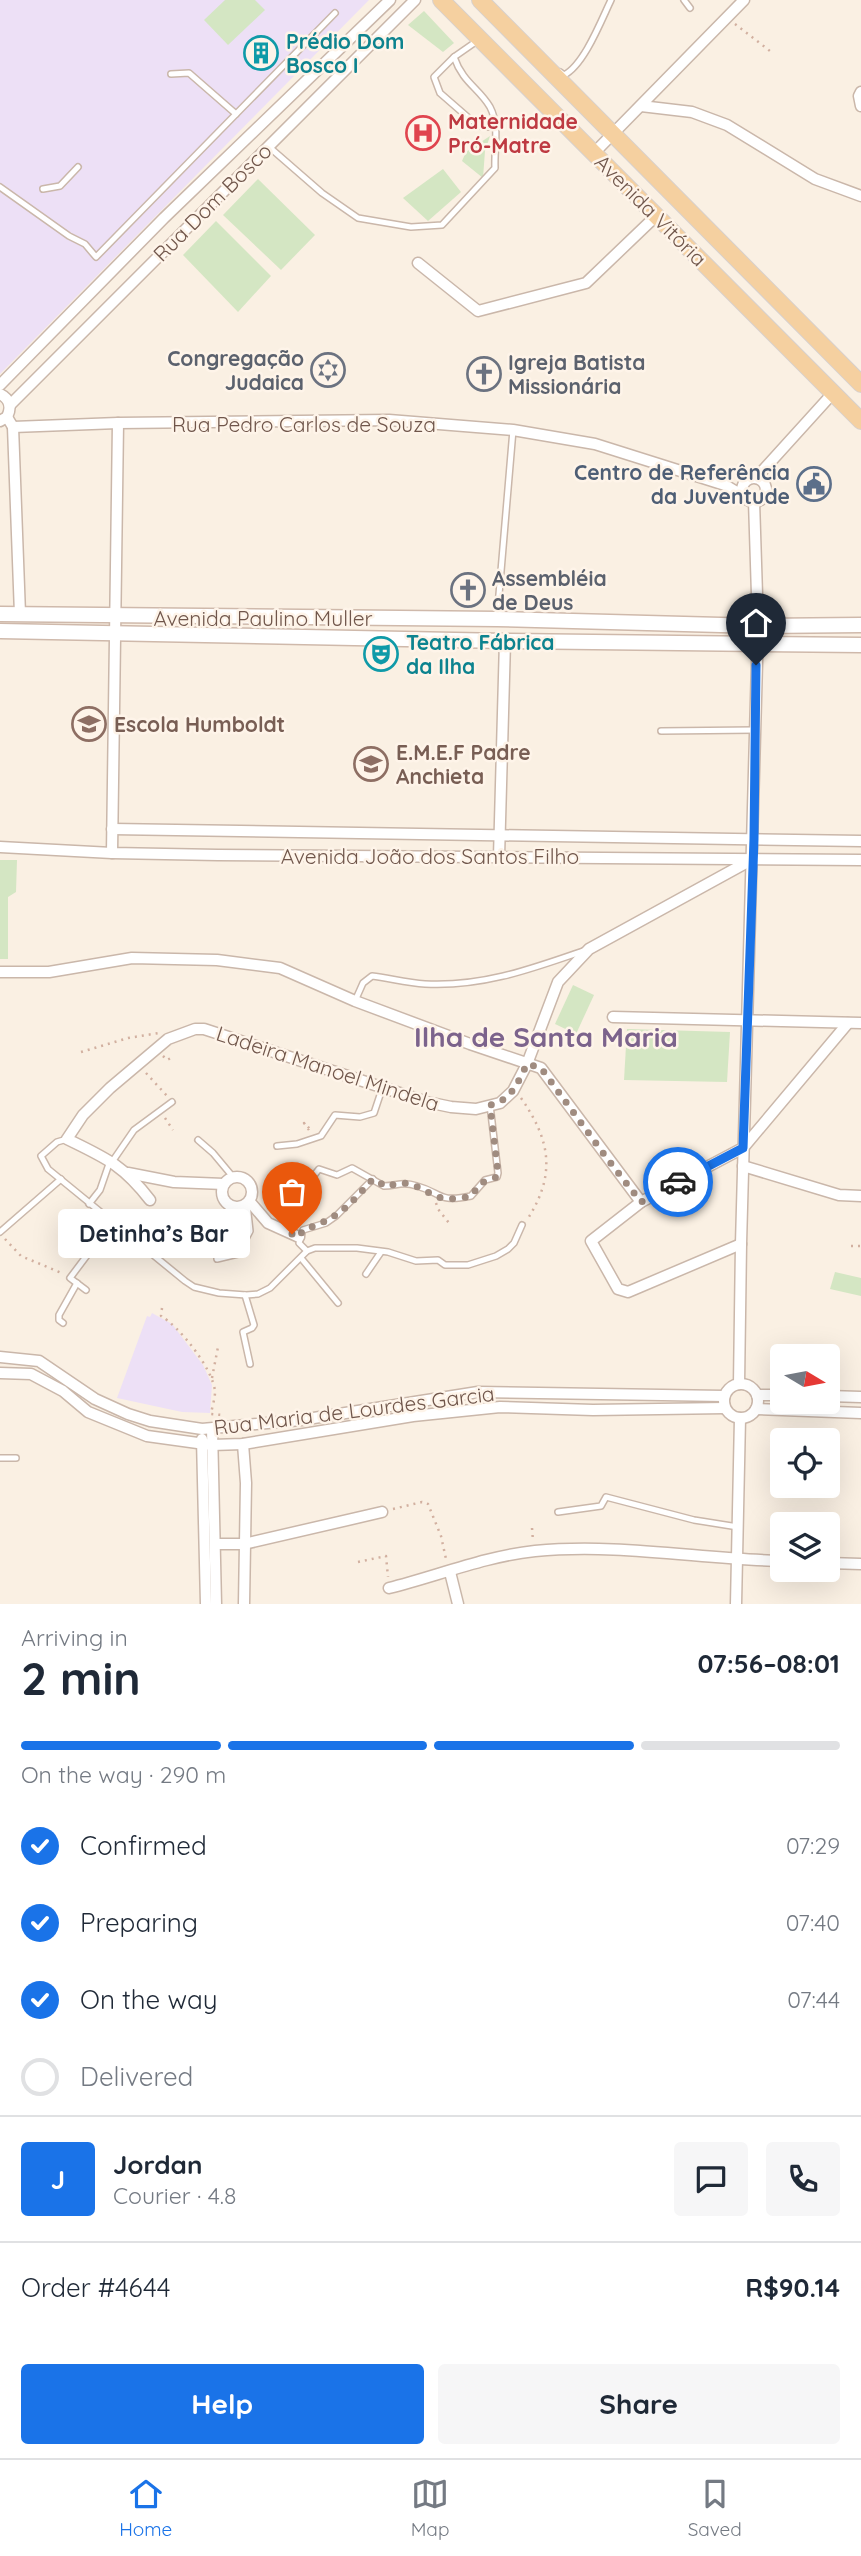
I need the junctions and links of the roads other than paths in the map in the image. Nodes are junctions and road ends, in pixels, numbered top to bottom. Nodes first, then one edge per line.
1 (390, 0) edge
2 (415, 0) edge
3 (441, 0) edge
4 (480, 0) edge
5 (611, 0) edge
6 (684, 0) edge
7 (739, 2) edge
8 (690, 8) dead end
9 (335, 13) dead end
10 (480, 39) junction
11 (454, 57) junction
12 (536, 57) junction
13 (171, 74) dead end
14 (861, 92) edge
15 (641, 106) junction
16 (861, 106) edge
17 (236, 114) junction
18 (496, 127) junction
19 (613, 134) junction
20 (268, 146) junction
21 (594, 153) junction
22 (78, 167) dead end
23 (0, 187) edge
24 (43, 189) dead end
25 (861, 196) edge
26 (657, 215) junction
27 (418, 263) dead end
28 (861, 384) edge
29 (0, 385) edge
30 (833, 393) junction
31 (0, 394) edge
32 (6, 415) edge
33 (861, 421) edge
34 (118, 423) junction
35 (13, 427) junction
36 (513, 430) junction
37 (751, 480) junction
38 (725, 485) junction
39 (750, 499) junction
40 (0, 614) edge
41 (20, 614) junction
42 (116, 617) junction
43 (497, 620) junction
44 (572, 621) junction
45 (629, 623) junction
46 (861, 625) edge
47 (758, 626) junction
48 (0, 631) edge
49 (115, 633) junction
50 (505, 641) junction
51 (568, 641) junction
52 (629, 642) junction
53 (757, 643) junction
54 (861, 645) edge
55 (755, 730) junction
56 (661, 731) dead end
57 (112, 829) junction
58 (498, 836) junction
59 (754, 839) junction
60 (861, 841) edge
61 (0, 847) edge
62 (112, 853) junction
63 (499, 857) junction
64 (753, 859) junction
65 (861, 860) edge
66 (589, 949) junction
67 (0, 972) edge
68 (355, 1000) junction
69 (613, 1017) dead end
70 (747, 1020) junction
71 (848, 1023) junction
72 (861, 1023) edge
73 (527, 1064) junction
74 (382, 1088) junction
75 (172, 1102) road end
76 (490, 1105) junction
77 (67, 1139) junction
78 (198, 1140) dead end
79 (277, 1146) dead end
80 (743, 1148) junction
81 (111, 1162) junction
82 (743, 1166) junction
83 (128, 1173) junction
84 (61, 1179) junction
85 (373, 1179) junction
86 (229, 1181) junction
87 (305, 1187) dead end
88 (861, 1195) edge
89 (150, 1200) dead end
90 (641, 1202) junction
91 (249, 1203) junction
92 (89, 1204) junction
93 (112, 1222) junction
94 (522, 1225) road end
95 (0, 1234) edge
96 (299, 1237) junction
97 (741, 1244) junction
98 (307, 1251) junction
99 (381, 1252) junction
100 (301, 1258) junction
101 (216, 1259) dead end
102 (366, 1274) dead end
103 (77, 1283) junction
104 (86, 1290) dead end
105 (245, 1295) junction
106 (338, 1303) dead end
107 (63, 1323) dead end
108 (0, 1357) edge
109 (250, 1364) dead end
110 (0, 1373) edge
111 (739, 1384) junction
112 (757, 1395) junction
113 (770, 1395) edge
114 (840, 1396) edge
115 (861, 1397) edge
116 (725, 1402) junction
117 (380, 1408) junction
118 (756, 1409) junction
119 (861, 1413) edge
120 (740, 1418) junction
121 (382, 1421) junction
122 (212, 1428) junction
123 (207, 1444) junction
124 (243, 1444) junction
125 (0, 1458) edge
126 (16, 1458) dead end
127 (382, 1512) road end
128 (558, 1513) dead end
129 (738, 1527) junction
130 (215, 1544) junction
131 (244, 1544) junction
132 (737, 1560) junction
133 (770, 1561) edge
134 (840, 1563) edge
135 (861, 1564) edge
136 (450, 1572) junction
137 (389, 1588) road end
138 (206, 1604) edge
139 (216, 1604) edge
140 (244, 1604) edge
141 (458, 1604) edge
142 (736, 1604) edge

1 - 29 street, Rua Dom Bosco
2 - 20 street, Rua Dom Bosco
3 - 10 main road, Avenida Vitória
4 - 12 main road, Avenida Vitória
5 - 12 lane
6 - 8 lane
7 - 15 street
9 - 17 lane
10 - 11 lane
10 - 21 main road, Avenida Vitória
11 - 18 lane
11 - 18 lane
12 - 19 main road, Avenida Vitória
13 - 17 lane
14 - 16 street
15 - 19 street
15 - 25 street
17 - 23 lane
18 - 20 lane
19 - 21 street
19 - 28 main road, Avenida Vitória
20 - 32 street, Rua Dom Bosco
21 - 26 main road, Avenida Vitória
22 - 24 lane
26 - 27 street
26 - 30 main road, Avenida Vitória
30 - 33 main road, Avenida Vitória
30 - 37 street
31 - 32 street
32 - 35 street
34 - 35 street, Rua Pedro Carlos de Souza
34 - 36 street, Rua Pedro Carlos de Souza
34 - 42 street
35 - 41 street
36 - 38 street, Rua Pedro Carlos de Souza
36 - 43 lane
37 - 38 street, Rua Pedro Carlos de Souza
37 - 39 street
37 - 39 street
38 - 39 street, Rua Pedro Carlos de Souza
39 - 47 street
40 - 41 main road, Avenida Paulino Muller
41 - 42 main road, Avenida Paulino Muller
42 - 43 main road, Avenida Paulino Muller
42 - 49 street
43 - 44 main road, Avenida Paulino Muller
44 - 45 main road, Avenida Paulino Muller
44 - 51 main road
45 - 47 main road, Avenida Paulino Muller
45 - 52 main road
46 - 47 main road, Avenida Paulino Muller
47 - 53 street
48 - 49 main road, Avenida Paulino Muller
49 - 50 main road, Avenida Paulino Muller
49 - 57 street
50 - 51 main road, Avenida Paulino Muller
50 - 58 street
51 - 52 main road, Avenida Paulino Muller
52 - 53 main road, Avenida Paulino Muller
53 - 54 main road, Avenida Paulino Muller
53 - 55 street
55 - 56 lane
55 - 59 street
57 - 58 street, Avenida João dos Santos Filho
57 - 62 street
58 - 59 street, Avenida João dos Santos Filho
58 - 63 street
59 - 60 street, Avenida João dos Santos Filho
59 - 64 street
61 - 62 street, Avenida João dos Santos Filho
62 - 63 street, Avenida João dos Santos Filho
63 - 64 street, Avenida João dos Santos Filho
64 - 65 street, Avenida João dos Santos Filho
64 - 66 street
64 - 70 street
66 - 68 lane
66 - 73 street
67 - 68 street
68 - 73 street
69 - 70 street
70 - 71 street
70 - 80 street
71 - 72 street
71 - 80 street
73 - 76 street, Ladeira Manoel Mindela
73 - 90 street
74 - 76 street, Ladeira Manoel Mindela
74 - 77 street, Ladeira Manoel Mindela
74 - 79 lane
75 - 81 lane
76 - 85 lane
77 - 81 street
77 - 84 lane
78 - 86 lane
80 - 82 street
80 - 90 street
81 - 83 street
81 - 92 lane
82 - 88 street
82 - 97 street
83 - 86 street
83 - 89 street
84 - 92 lane
84 - 95 lane
85 - 87 lane
85 - 96 lane
86 - 91 street
86 - 91 street
90 - 97 street
91 - 96 street
91 - 101 lane
92 - 93 lane
93 - 103 lane
93 - 105 lane
94 - 99 lane
96 - 98 lane
97 - 111 street
98 - 99 lane
98 - 100 lane
99 - 102 lane
100 - 105 lane
100 - 106 lane
103 - 104 lane
103 - 107 lane
105 - 109 lane
108 - 122 street, Rua Maria de Lourdes Garcia
110 - 123 street, Rua Maria de Lourdes Garcia
111 - 112 street
111 - 116 street
112 - 113 street
112 - 118 street
114 - 115 street
116 - 117 street, Rua Maria de Lourdes Garcia
116 - 120 street
116 - 121 street, Rua Maria de Lourdes Garcia
117 - 121 street
117 - 122 street, Rua Maria de Lourdes Garcia
118 - 119 street
118 - 120 street
120 - 129 street
121 - 124 street, Rua Maria de Lourdes Garcia
122 - 123 street
123 - 124 street, Rua Maria de Lourdes Garcia
123 - 130 street
123 - 138 street
124 - 131 street
125 - 126 lane
127 - 131 street
128 - 129 lane
129 - 132 street
130 - 131 street
130 - 139 street
131 - 140 street
132 - 133 street
132 - 136 street
132 - 142 street
134 - 135 street
136 - 137 street
136 - 141 street

